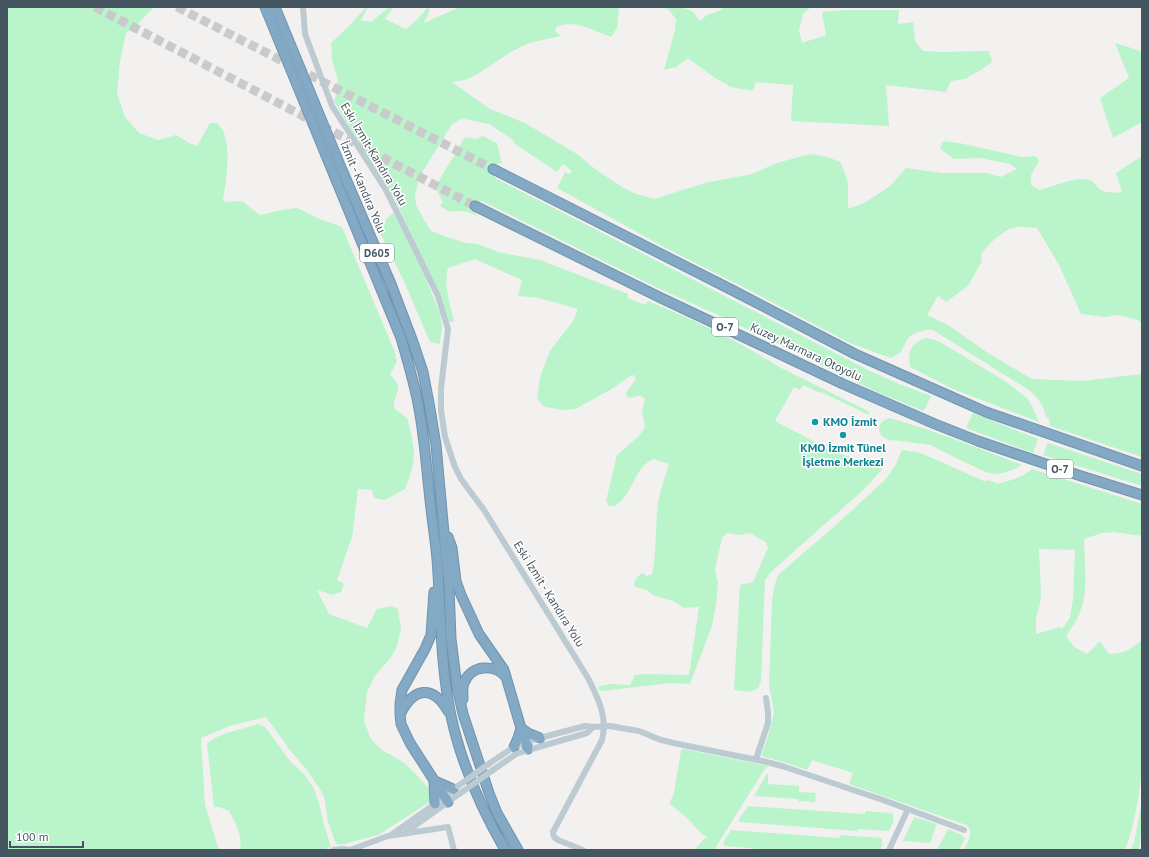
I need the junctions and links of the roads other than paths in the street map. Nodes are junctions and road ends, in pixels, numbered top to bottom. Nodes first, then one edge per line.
1 (265, 7) edge
2 (276, 7) edge
3 (303, 7) edge
4 (493, 169) tunnel mouth
5 (475, 206) tunnel mouth
6 (1142, 466) edge
7 (461, 479) joint
8 (1142, 495) edge
9 (443, 520) junction
10 (437, 559) junction
11 (507, 678) junction
12 (766, 698) dead end
13 (400, 714) junction
14 (463, 714) junction
15 (451, 716) junction
16 (604, 727) junction
17 (521, 728) junction
18 (593, 728) junction
19 (540, 738) junction
20 (527, 746) junction
21 (514, 747) junction
22 (756, 759) junction
23 (434, 780) junction
24 (457, 790) junction
25 (446, 799) junction
26 (435, 804) junction
27 (908, 810) junction
28 (964, 830) dead end
29 (405, 833) junction
30 (388, 836) junction
31 (334, 850) edge
32 (350, 850) edge
33 (454, 850) edge
34 (505, 850) edge
35 (518, 850) edge
36 (583, 850) edge
37 (889, 850) edge

1 - 10 highway
2 - 9 highway, İzmit - Kandıra Yolu / D605
3 - 7 street, Eskı İzmit-Kandıra Yolu
4 - 6 highway, Kuzey Marmara Otoyolu / O-7
5 - 8 highway, Kuzey Marmara Otoyolu / O-7
7 - 16 street, Eski İzmit - Kandıra Yolu
9 - 11 highway
9 - 14 highway
10 - 13 highway
10 - 15 highway
11 - 14 highway
11 - 17 highway
12 - 22 street
13 - 15 highway
13 - 23 highway
14 - 35 highway
15 - 34 highway
16 - 18 street
16 - 22 street
16 - 36 street
17 - 19 highway
17 - 20 highway
17 - 21 highway
18 - 19 street
18 - 20 street
19 - 20 street
20 - 21 street
20 - 24 street, bridge
21 - 24 street, bridge
22 - 27 street
23 - 24 highway
23 - 25 highway
23 - 26 highway
24 - 25 street
25 - 26 street
25 - 29 street
26 - 30 street
27 - 28 street
27 - 37 street
29 - 30 street
29 - 33 street
30 - 32 street
31 - 32 street

